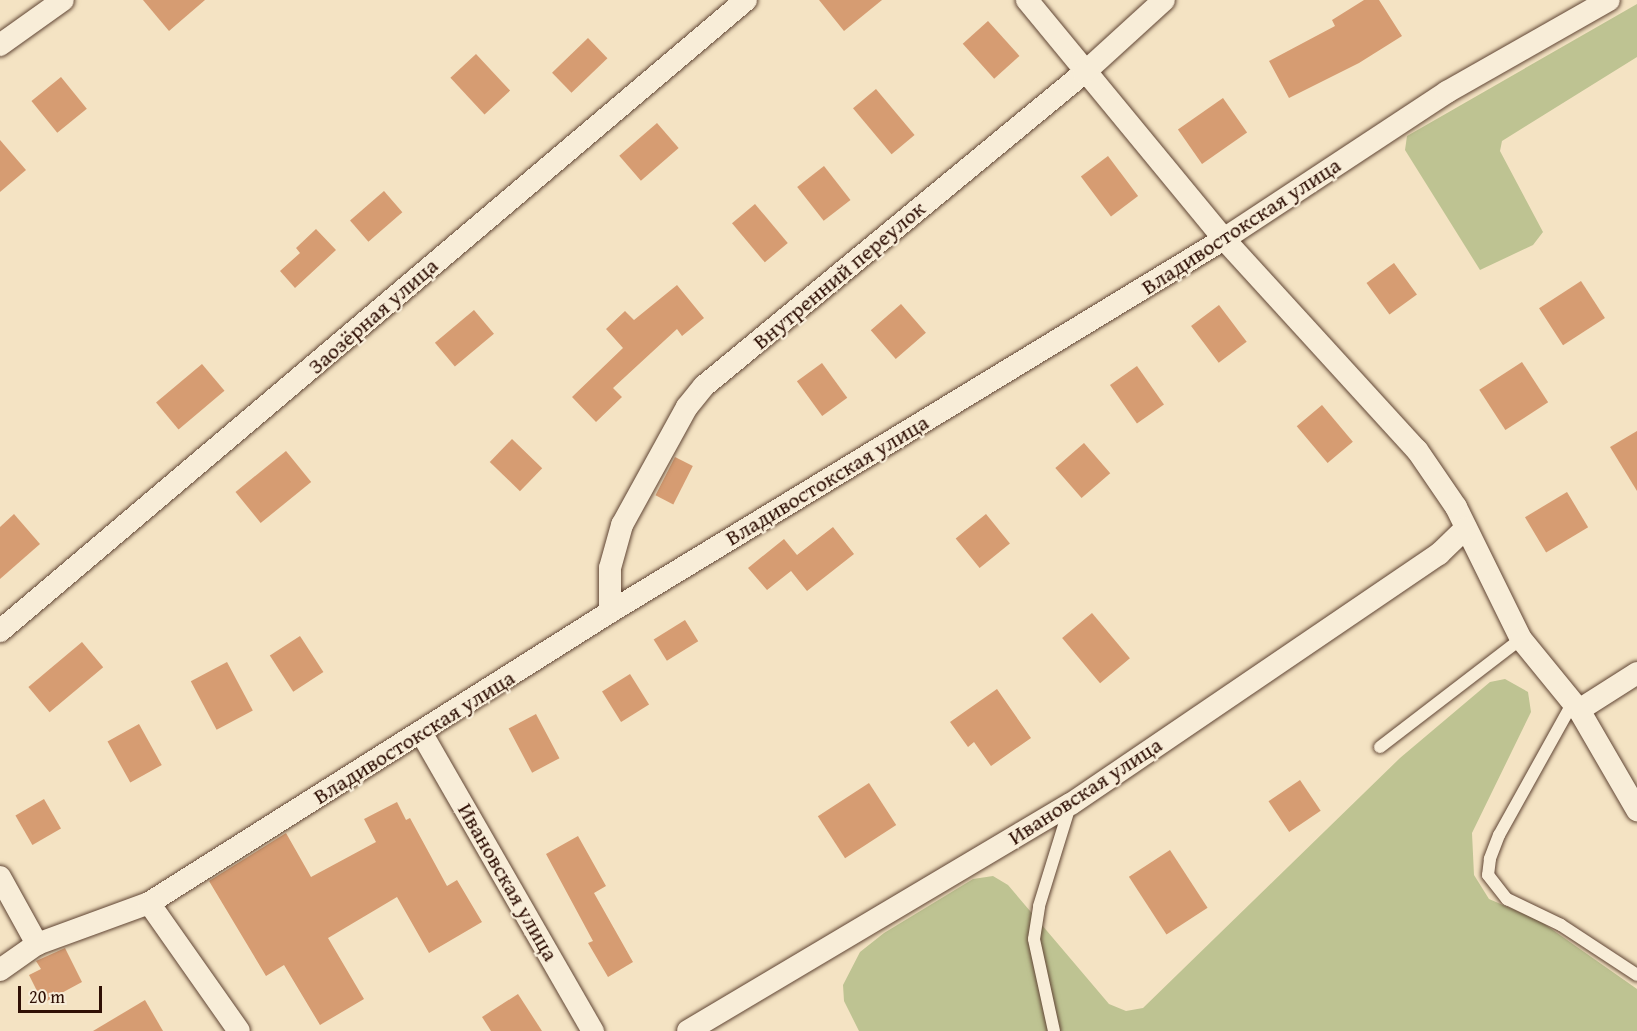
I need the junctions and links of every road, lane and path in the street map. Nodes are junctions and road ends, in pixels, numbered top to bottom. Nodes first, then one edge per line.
1 (63, 0) edge
2 (746, 0) edge
3 (1027, 0) edge
4 (1164, 0) edge
5 (1609, 0) edge
6 (0, 45) edge
7 (1084, 73) junction
8 (1224, 239) junction
9 (1466, 528) junction
10 (610, 612) junction
11 (0, 632) edge
12 (1521, 639) junction
13 (1637, 673) edge
14 (1575, 707) junction
15 (422, 734) junction
16 (1380, 747) dead end
17 (1071, 804) junction
18 (1637, 810) edge
19 (0, 877) edge
20 (149, 903) junction
21 (37, 944) junction
22 (0, 970) edge
23 (1637, 975) edge
24 (239, 1031) edge
25 (593, 1031) edge
26 (688, 1031) edge
27 (1054, 1031) edge

1 - 6 street
2 - 11 street, Заозёрная улица
3 - 7 street
4 - 7 street, Внутренний переулок
5 - 8 street, Владивостокская улица
7 - 8 street
7 - 10 street, Внутренний переулок
8 - 9 street
8 - 10 street, Владивостокская улица
9 - 12 street
9 - 17 street, Ивановская улица
10 - 15 street, Владивостокская улица
12 - 14 street
12 - 16 lane
13 - 14 street
14 - 18 street
14 - 23 lane
15 - 20 street, Владивостокская улица
15 - 25 street, Ивановская улица
17 - 26 street, Ивановская улица
17 - 27 lane
19 - 21 street
20 - 21 street, Владивостокская улица
20 - 24 street
21 - 22 street, Владивостокская улица

